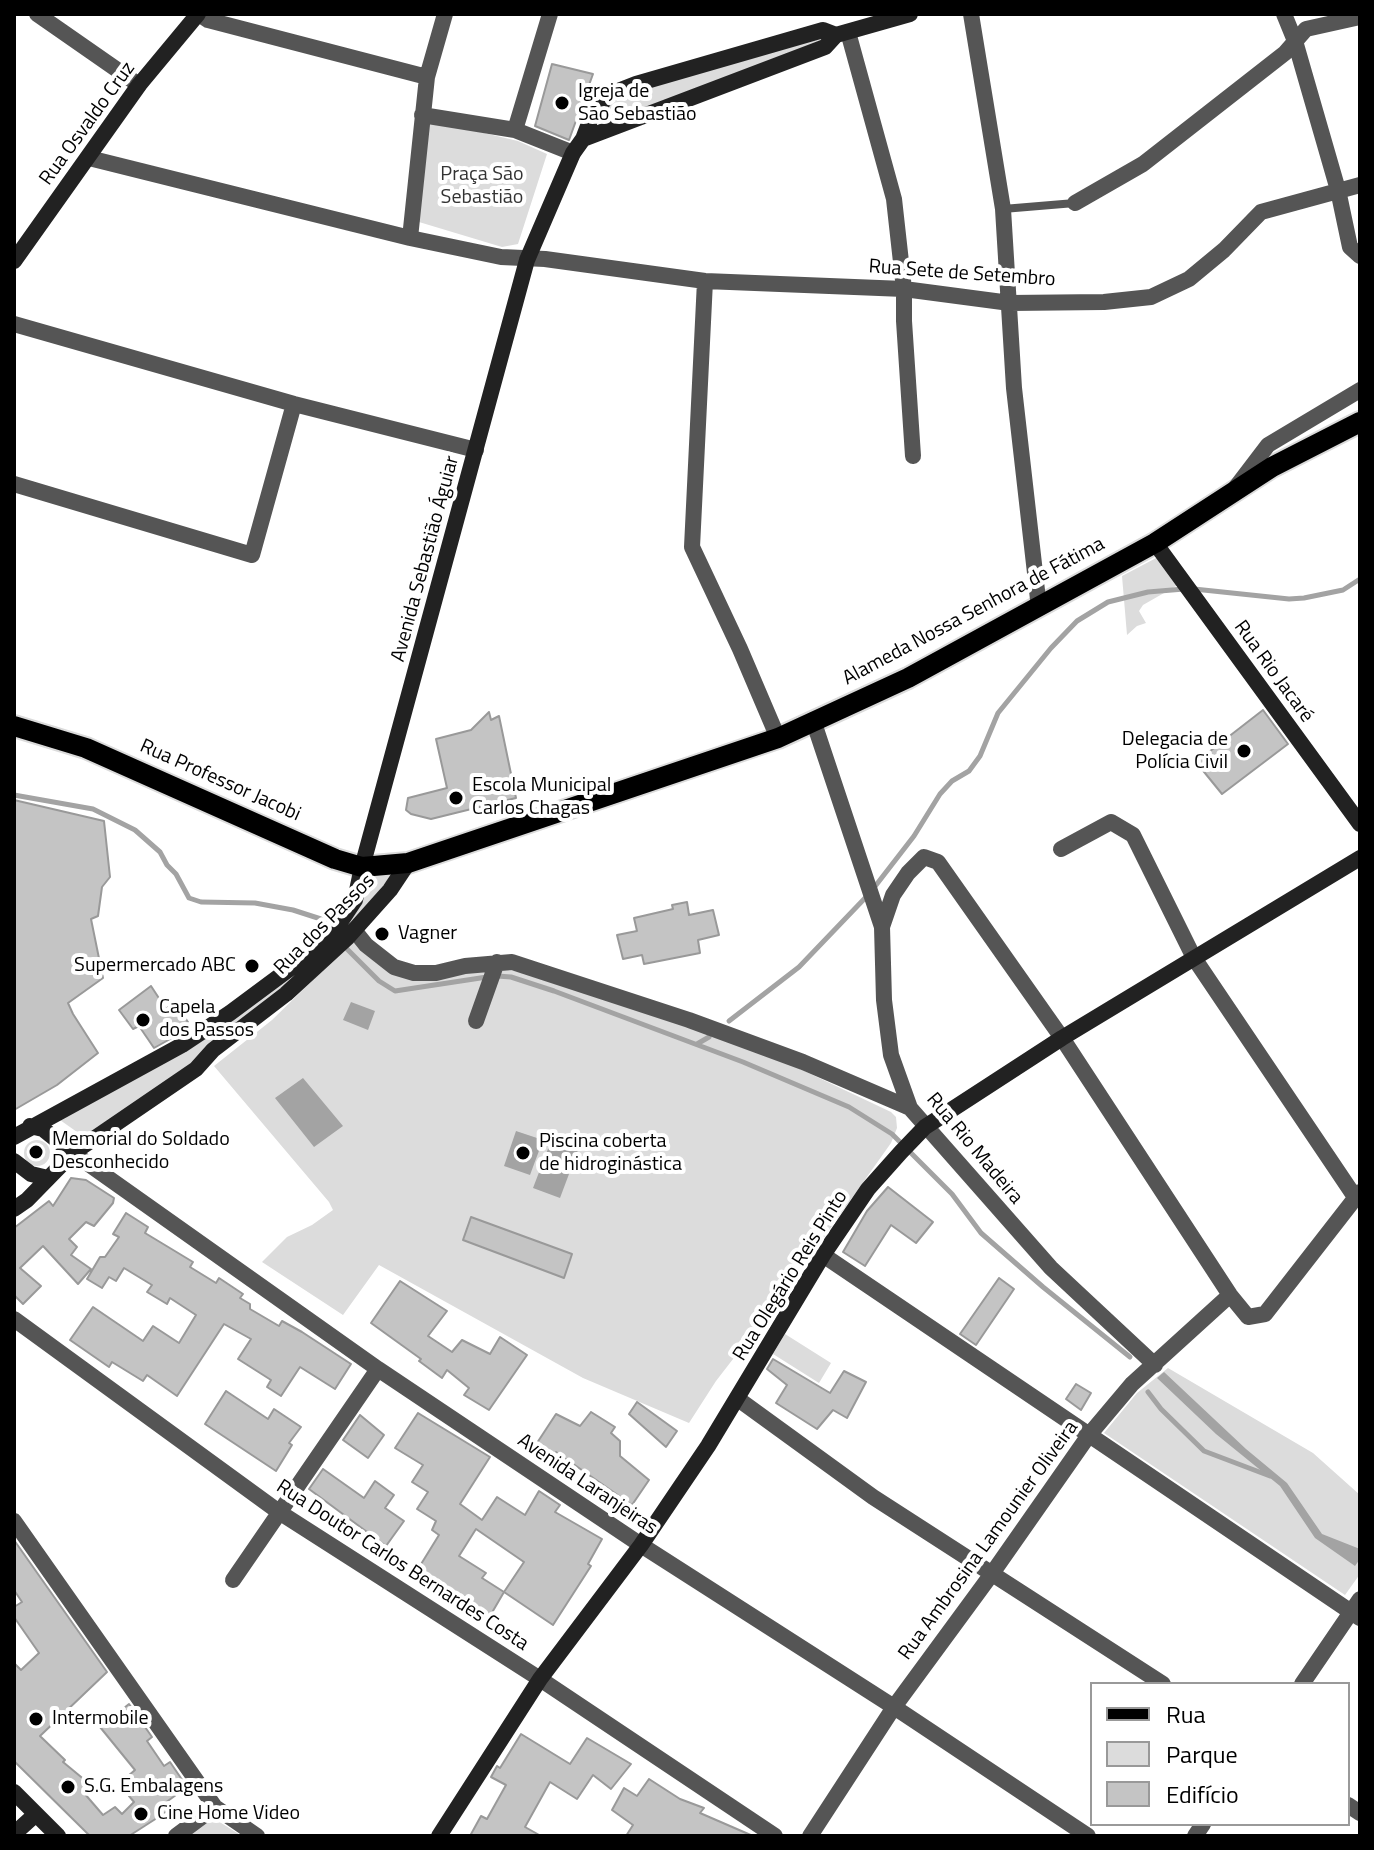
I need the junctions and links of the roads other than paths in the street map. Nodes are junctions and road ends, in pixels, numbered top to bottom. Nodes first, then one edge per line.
1 (37, 14) edge
2 (199, 14) edge
3 (445, 14) edge
4 (550, 14) edge
5 (910, 14) edge
6 (971, 14) edge
7 (1284, 14) edge
8 (1360, 17) edge
9 (842, 33) junction
10 (1295, 41) junction
11 (733, 56) junction
12 (687, 69) junction
13 (427, 77) junction
14 (740, 79) junction
15 (139, 85) junction
16 (697, 96) junction
17 (422, 115) junction
18 (515, 130) junction
19 (583, 139) junction
20 (573, 153) junction
21 (89, 158) junction
22 (1360, 185) edge
23 (1338, 190) junction
24 (1075, 203) joint
25 (1003, 209) junction
26 (410, 238) junction
27 (1360, 256) edge
28 (527, 260) junction
29 (14, 261) edge
30 (705, 281) junction
31 (904, 289) junction
32 (1010, 303) junction
33 (14, 324) edge
34 (1360, 390) edge
35 (294, 404) junction
36 (1360, 422) edge
37 (476, 450) junction
38 (913, 456) dead end
39 (14, 484) edge
40 (1233, 491) junction
41 (1155, 543) junction
42 (1039, 608) junction
43 (813, 720) junction
44 (14, 726) edge
45 (778, 738) junction
46 (1360, 824) edge
47 (1061, 849) dead end
48 (1360, 858) edge
49 (408, 863) junction
50 (362, 867) junction
51 (882, 927) junction
52 (341, 934) junction
53 (1194, 958) junction
54 (497, 962) junction
55 (476, 1021) dead end
56 (1062, 1038) junction
57 (910, 1108) junction
58 (30, 1126) junction
59 (14, 1137) edge
60 (913, 1140) junction
61 (73, 1153) junction
62 (14, 1161) edge
63 (48, 1178) junction
64 (1358, 1194) edge
65 (14, 1209) edge
66 (823, 1255) junction
67 (1230, 1295) junction
68 (14, 1319) edge
69 (1155, 1365) junction
70 (378, 1369) junction
71 (738, 1399) junction
72 (1089, 1435) junction
73 (279, 1512) junction
74 (14, 1521) edge
75 (641, 1545) junction
76 (991, 1575) junction
77 (233, 1580) dead end
78 (1357, 1610) edge
79 (540, 1679) junction
80 (1160, 1682) edge
81 (1303, 1682) edge
82 (894, 1707) junction
83 (14, 1792) edge
84 (215, 1807) junction
85 (36, 1814) junction
86 (15, 1834) edge
87 (58, 1836) edge
88 (176, 1836) edge
89 (257, 1836) edge
90 (439, 1836) edge
91 (775, 1836) edge
92 (810, 1836) edge
93 (1088, 1836) edge

1 - 15 street
2 - 13 street
2 - 15 street, Rua Osvaldo Cruz
3 - 13 street
4 - 18 street
5 - 9 street
6 - 25 street
7 - 10 street
8 - 10 street
9 - 11 street
9 - 14 street
9 - 31 street
10 - 23 street
10 - 24 street
11 - 12 street
11 - 14 street
12 - 16 street
12 - 19 street
13 - 17 street
14 - 16 street
15 - 21 street, Rua Osvaldo Cruz
16 - 19 street
17 - 18 street
17 - 26 street
18 - 20 street
19 - 20 street
20 - 28 street
21 - 26 street
21 - 29 street, Rua Osvaldo Cruz
22 - 23 street, Rua Sete de Setembro
23 - 27 street
23 - 32 street, Rua Sete de Setembro
24 - 25 lane
25 - 32 street
26 - 28 street
28 - 30 street, Rua Sete de Setembro
28 - 37 street, Avenida Sebastião Águiar
30 - 31 street, Rua Sete de Setembro
30 - 45 street
31 - 32 street, Rua Sete de Setembro
31 - 38 street
32 - 42 street
33 - 35 street
34 - 40 street
35 - 37 street
35 - 39 street
36 - 40 main road, Alameda Nossa Senhora de Fátima
37 - 50 street, Avenida Sebastião Águiar
40 - 41 main road, Alameda Nossa Senhora de Fátima
41 - 42 main road, Alameda Nossa Senhora de Fátima
41 - 46 street, Rua Rio Jacaré
42 - 43 main road, Alameda Nossa Senhora de Fátima
43 - 45 main road, Alameda Nossa Senhora de Fátima
43 - 51 street, Rua Rio Madeira
44 - 50 main road, Rua Professor Jacobi
45 - 49 main road, Alameda Nossa Senhora de Fátima
47 - 53 street
48 - 53 street, Rua Olegário Reis Pinto
49 - 50 main road, Rua Professor Jacobi
49 - 52 street, Rua dos Passos
50 - 52 street, Rua dos Passos
51 - 56 street
51 - 57 street, Rua Rio Madeira
52 - 54 street
52 - 58 street, Rua dos Passos
52 - 61 street, Rua dos Passos
53 - 56 street, Rua Olegário Reis Pinto
53 - 64 street
54 - 55 street
54 - 57 street
56 - 60 street, Rua Olegário Reis Pinto
56 - 67 street
57 - 60 street, Rua Rio Madeira
58 - 59 street, Rua dos Passos
58 - 61 street
60 - 66 street, Rua Olegário Reis Pinto
60 - 69 street, Rua Rio Madeira
61 - 63 street, Rua dos Passos
61 - 70 street, Avenida Laranjeiras
62 - 63 street
63 - 65 street, Rua dos Passos
64 - 67 street
66 - 71 street, Rua Olegário Reis Pinto
66 - 72 street
67 - 69 street, Rua Ambrosina Lamounier Oliveira
68 - 73 street, Rua Doutor Carlos Bernardes Costa
69 - 72 street, Rua Ambrosina Lamounier Oliveira
70 - 73 street
70 - 75 street, Avenida Laranjeiras
71 - 75 street, Rua Olegário Reis Pinto
71 - 76 street
72 - 76 street, Rua Ambrosina Lamounier Oliveira
72 - 78 street
73 - 77 street
73 - 79 street, Rua Doutor Carlos Bernardes Costa
74 - 84 street
75 - 79 street, Rua Olegário Reis Pinto
75 - 82 street, Avenida Laranjeiras
76 - 80 street
76 - 82 street, Rua Ambrosina Lamounier Oliveira
78 - 81 street
79 - 90 street, Rua Olegário Reis Pinto
79 - 91 street, Rua Doutor Carlos Bernardes Costa
82 - 92 street, Rua Ambrosina Lamounier Oliveira
82 - 93 street, Avenida Laranjeiras
83 - 85 street
84 - 88 street
84 - 89 street
85 - 86 street
85 - 87 street

